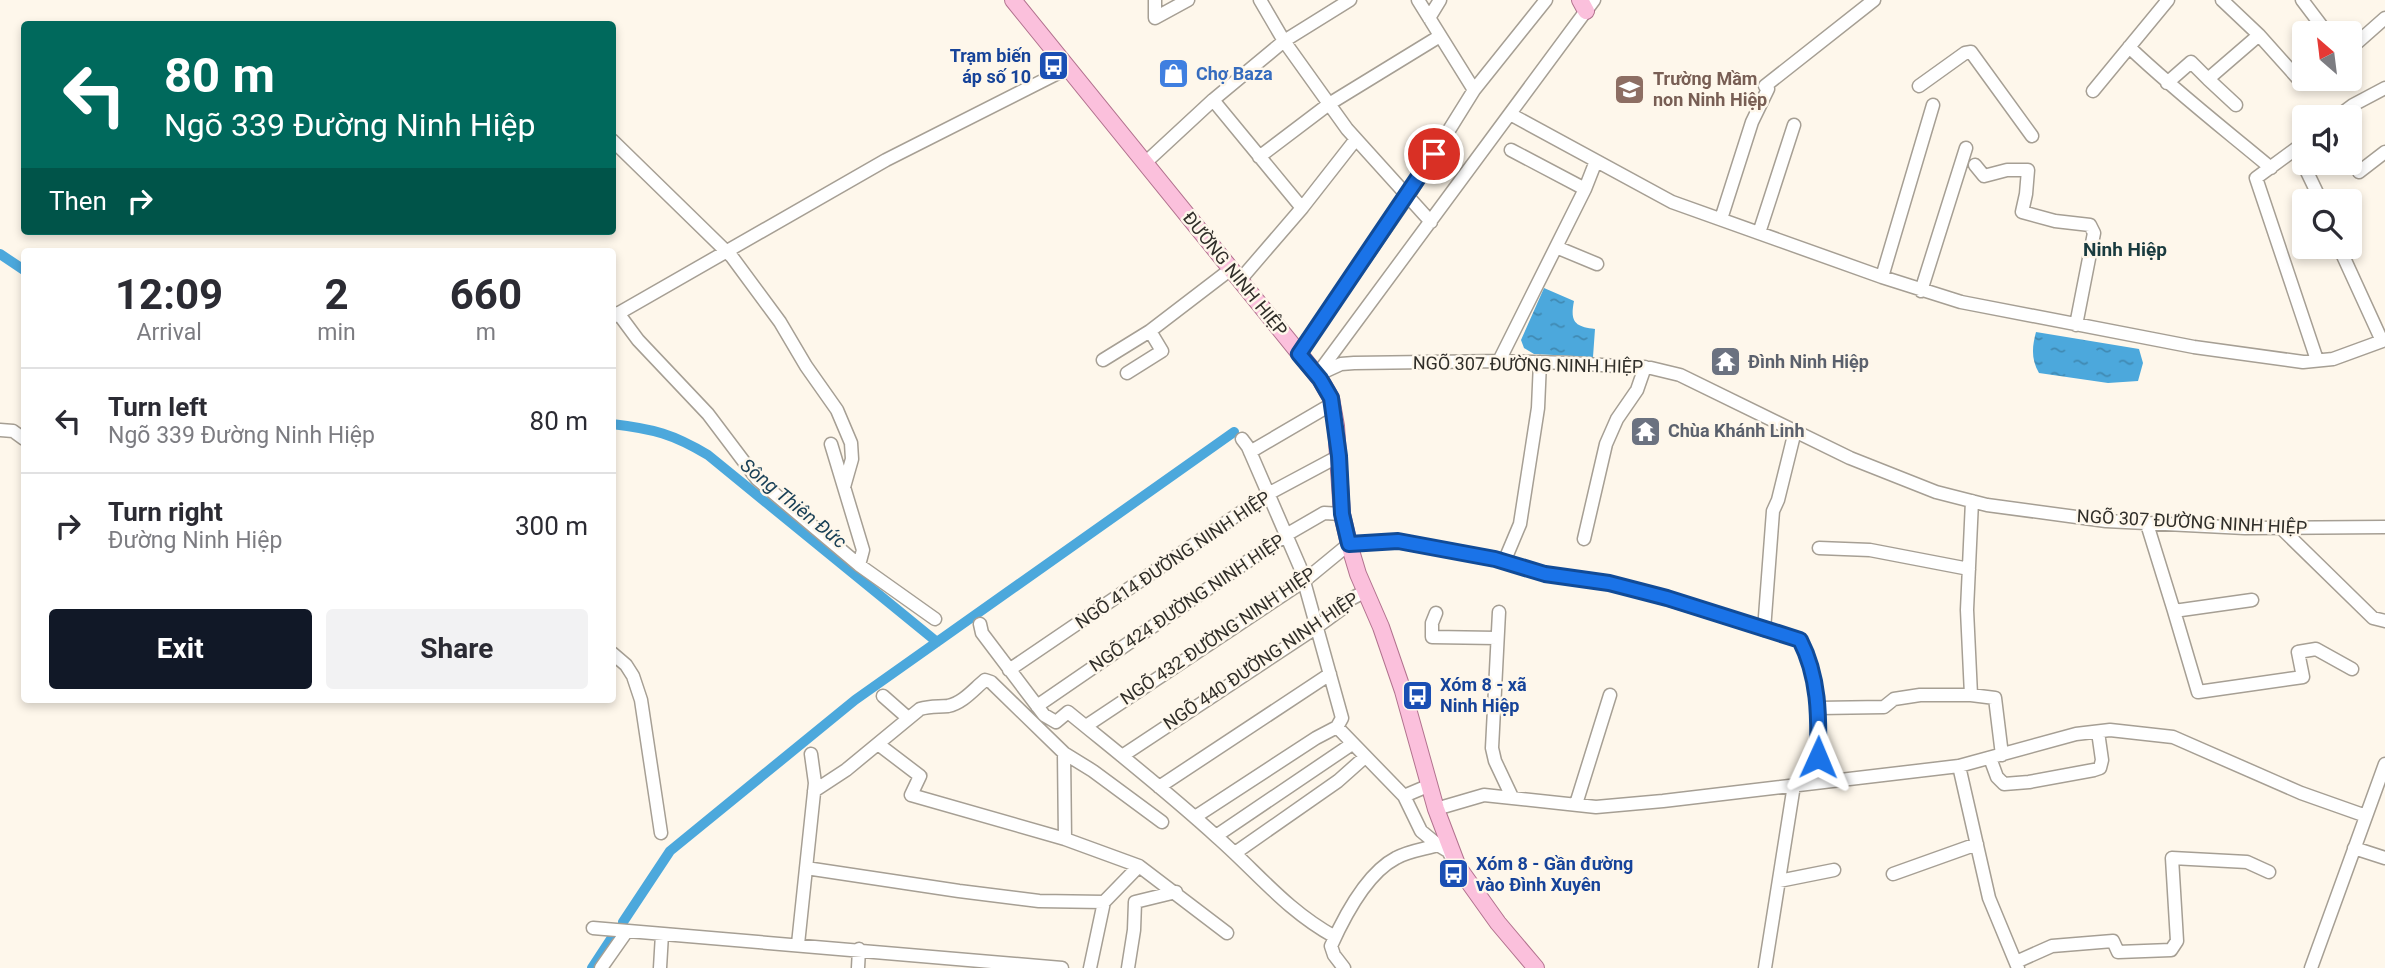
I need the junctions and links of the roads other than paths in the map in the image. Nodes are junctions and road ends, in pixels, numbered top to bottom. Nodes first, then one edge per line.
1 (1013, 0) edge
2 (1155, 0) edge
3 (1188, 0) edge
4 (1260, 0) edge
5 (1350, 0) edge
6 (1418, 0) edge
7 (1440, 0) edge
8 (1546, 0) edge
9 (1874, 0) edge
10 (2168, 0) edge
11 (2222, 0) edge
12 (2302, 0) edge
13 (1587, 4) edge
14 (1429, 18) junction
15 (2385, 18) edge
16 (2318, 21) edge
17 (2259, 34) junction
18 (1440, 36) junction
19 (2362, 38) edge
20 (1284, 41) junction
21 (2129, 47) junction
22 (1068, 68) junction
23 (2292, 72) edge
24 (2208, 79) junction
25 (2167, 83) junction
26 (1919, 86) dead end
27 (2385, 89) edge
28 (1474, 90) junction
29 (2093, 91) dead end
30 (1213, 100) junction
31 (1329, 104) junction
32 (1933, 105) dead end
33 (2236, 105) dead end
34 (2353, 105) edge
35 (1510, 114) junction
36 (1794, 125) dead end
37 (2032, 136) dead end
38 (1356, 139) junction
39 (616, 144) edge
40 (1966, 148) dead end
41 (1511, 150) dead end
42 (2292, 151) edge
43 (2385, 152) edge
44 (1259, 157) junction
45 (1596, 161) junction
46 (1144, 163) junction
47 (1975, 165) dead end
48 (2271, 167) junction
49 (2362, 170) edge
50 (1586, 189) junction
51 (1408, 196) junction
52 (1302, 208) junction
53 (1721, 219) junction
54 (1431, 222) junction
55 (1759, 233) junction
56 (1556, 247) junction
57 (726, 252) junction
58 (2345, 259) edge
59 (1597, 264) dead end
60 (1235, 275) junction
61 (1882, 278) junction
62 (1921, 291) junction
63 (616, 314) edge
64 (616, 316) edge
65 (2076, 325) junction
66 (1150, 331) junction
67 (2384, 340) edge
68 (1299, 354) junction
69 (1102, 360) dead end
70 (2317, 360) junction
71 (1499, 361) junction
72 (1540, 362) junction
73 (1645, 367) junction
74 (1127, 373) dead end
75 (1317, 375) junction
76 (1332, 404) junction
77 (0, 430) edge
78 (1795, 431) junction
79 (21, 437) edge
80 (1242, 439) dead end
81 (831, 444) dead end
82 (1250, 452) junction
83 (1339, 456) junction
84 (844, 487) junction
85 (1268, 494) junction
86 (1972, 501) junction
87 (1342, 514) junction
88 (2147, 523) junction
89 (2385, 527) edge
90 (2282, 529) junction
91 (1286, 535) junction
92 (1584, 539) dead end
93 (1349, 544) junction
94 (1819, 548) dead end
95 (1504, 562) junction
96 (859, 565) junction
97 (1969, 569) junction
98 (1304, 581) junction
99 (1366, 591) junction
100 (2252, 600) dead end
101 (2174, 611) junction
102 (1499, 612) dead end
103 (1436, 613) dead end
104 (935, 619) dead end
105 (2385, 621) edge
106 (980, 624) dead end
107 (1317, 627) junction
108 (1764, 630) junction
109 (1497, 638) junction
110 (616, 656) edge
111 (2352, 669) dead end
112 (1009, 670) junction
113 (1330, 674) junction
114 (1609, 695) dead end
115 (1970, 695) junction
116 (883, 696) dead end
117 (1037, 706) junction
118 (1818, 708) junction
119 (908, 718) junction
120 (1086, 726) junction
121 (1337, 727) junction
122 (2098, 732) junction
123 (878, 744) junction
124 (1352, 744) junction
125 (1064, 753) junction
126 (811, 754) dead end
127 (1122, 756) junction
128 (1996, 756) junction
129 (1365, 757) junction
130 (2385, 764) edge
131 (1959, 766) junction
132 (1817, 783) junction
133 (1430, 785) junction
134 (1794, 786) junction
135 (1160, 787) junction
136 (814, 791) junction
137 (1404, 796) junction
138 (1512, 797) junction
139 (1576, 804) junction
140 (1436, 809) junction
141 (2366, 816) junction
142 (1195, 817) junction
143 (1162, 822) dead end
144 (661, 833) dead end
145 (1216, 836) junction
146 (1065, 839) junction
147 (1977, 844) junction
148 (1438, 845) junction
149 (2354, 848) junction
150 (1235, 853) junction
151 (2385, 858) edge
152 (1139, 866) junction
153 (1458, 867) junction
154 (806, 868) junction
155 (1834, 870) dead end
156 (2269, 872) dead end
157 (1893, 874) dead end
158 (1779, 881) junction
159 (1176, 892) junction
160 (1104, 902) junction
161 (593, 928) dead end
162 (627, 931) junction
163 (1227, 933) dead end
164 (662, 934) junction
165 (1333, 942) junction
166 (798, 944) junction
167 (859, 949) junction
168 (2017, 965) edge
169 (601, 968) edge
170 (660, 968) edge
171 (858, 968) edge
172 (1062, 968) edge
173 (1090, 968) edge
174 (1128, 968) edge
175 (1344, 968) edge
176 (1536, 968) edge
177 (1765, 968) edge
178 (2311, 968) edge

1 - 22 main road, ĐƯỜNG NINH HIỆP
2 - 3 street
4 - 20 street
5 - 20 street
6 - 14 street
7 - 14 street
8 - 28 street
9 - 53 street
10 - 21 street
11 - 17 street
12 - 16 street
13 - 35 street
14 - 18 street
15 - 19 street
17 - 23 street
17 - 24 street
18 - 28 street
18 - 31 street
20 - 30 street
20 - 31 street
21 - 25 street
21 - 29 street
22 - 46 main road, ĐƯỜNG NINH HIỆP
22 - 57 street
24 - 25 street
24 - 33 street
25 - 48 street
26 - 37 street
27 - 34 street
28 - 51 street
30 - 44 street
30 - 46 street
31 - 38 street
31 - 44 street
32 - 61 street
35 - 45 street
35 - 54 street
36 - 55 street
38 - 51 street
38 - 52 street
39 - 57 street
40 - 62 street
41 - 50 street
42 - 48 street
43 - 49 street
44 - 52 street
45 - 50 street
45 - 53 street
46 - 60 main road, ĐƯỜNG NINH HIỆP
47 - 65 street
48 - 70 street
50 - 56 street
51 - 54 street
51 - 68 street
52 - 60 street
53 - 55 street
54 - 75 street
55 - 61 street
56 - 59 street
56 - 71 street
57 - 63 street
57 - 84 street
58 - 67 street
60 - 66 street
60 - 68 main road, ĐƯỜNG NINH HIỆP
61 - 62 street
62 - 65 street
64 - 96 street
65 - 70 street
66 - 69 street
66 - 74 street
67 - 70 street
68 - 75 main road, ĐƯỜNG NINH HIỆP
71 - 72 street, NGÕ 307 ĐƯỜNG NINH HIỆP
71 - 75 street, NGÕ 307 ĐƯỜNG NINH HIỆP
72 - 73 street, NGÕ 307 ĐƯỜNG NINH HIỆP
72 - 95 street
73 - 78 street, NGÕ 307 ĐƯỜNG NINH HIỆP
73 - 92 street
75 - 76 main road, ĐƯỜNG NINH HIỆP
76 - 82 street
76 - 83 main road, ĐƯỜNG NINH HIỆP
77 - 79 street
78 - 86 street, NGÕ 307 ĐƯỜNG NINH HIỆP
78 - 108 street
80 - 82 street
81 - 84 street
82 - 85 street
83 - 85 street, NGÕ 414 ĐƯỜNG NINH HIỆP
83 - 87 main road, ĐƯỜNG NINH HIỆP
84 - 96 street
85 - 91 street
85 - 112 street, NGÕ 414 ĐƯỜNG NINH HIỆP
86 - 88 street, NGÕ 307 ĐƯỜNG NINH HIỆP
86 - 97 street
87 - 91 street, NGÕ 424 ĐƯỜNG NINH HIỆP
87 - 93 main road, ĐƯỜNG NINH HIỆP
88 - 90 street, NGÕ 307 ĐƯỜNG NINH HIỆP
88 - 101 street
89 - 90 street, NGÕ 307 ĐƯỜNG NINH HIỆP
90 - 105 street
91 - 98 street
91 - 117 street, NGÕ 424 ĐƯỜNG NINH HIỆP
93 - 95 street
93 - 98 street, NGÕ 432 ĐƯỜNG NINH HIỆP
93 - 99 main road, ĐƯỜNG NINH HIỆP
94 - 97 street
95 - 108 street
96 - 104 street
97 - 115 street
98 - 107 street
98 - 120 street, NGÕ 432 ĐƯỜNG NINH HIỆP
99 - 107 street, NGÕ 440 ĐƯỜNG NINH HIỆP
99 - 133 main road, ĐƯỜNG NINH HIỆP
100 - 101 street
101 - 111 street
102 - 109 street
103 - 109 street
106 - 112 street
107 - 113 street
107 - 127 street, NGÕ 440 ĐƯỜNG NINH HIỆP
108 - 118 street
109 - 138 street
110 - 144 street
112 - 117 street
113 - 121 street
113 - 135 street
114 - 139 street
115 - 118 street
115 - 128 street
116 - 119 street
117 - 120 street
118 - 132 street
119 - 123 street
119 - 125 street
120 - 127 street
121 - 124 street
121 - 142 street
122 - 128 street
122 - 128 street
122 - 141 street
123 - 136 street
123 - 146 street
124 - 129 street
124 - 145 street
125 - 143 street
125 - 146 street
126 - 136 street
127 - 135 street
128 - 131 street
129 - 137 street
129 - 150 street
130 - 141 street
131 - 132 street
131 - 147 street
132 - 134 street
133 - 137 street
133 - 140 main road, ĐƯỜNG NINH HIỆP
134 - 139 street
134 - 158 street
135 - 142 street
136 - 154 street
137 - 148 street
138 - 139 street
138 - 140 street
140 - 153 main road, ĐƯỜNG NINH HIỆP
141 - 149 street
142 - 145 street
145 - 150 street
146 - 152 street
147 - 157 street
147 - 168 street
148 - 153 street
148 - 165 street
149 - 151 street
149 - 178 street
150 - 165 street
152 - 159 street
152 - 160 street
153 - 176 main road, ĐƯỜNG NINH HIỆP
154 - 160 street
154 - 166 street
155 - 158 street
156 - 168 street
158 - 177 street
159 - 163 street
159 - 174 street
160 - 173 street
161 - 162 street
162 - 164 street
162 - 169 street
164 - 166 street
164 - 170 street
165 - 175 street
166 - 167 street
167 - 171 street
167 - 172 street

